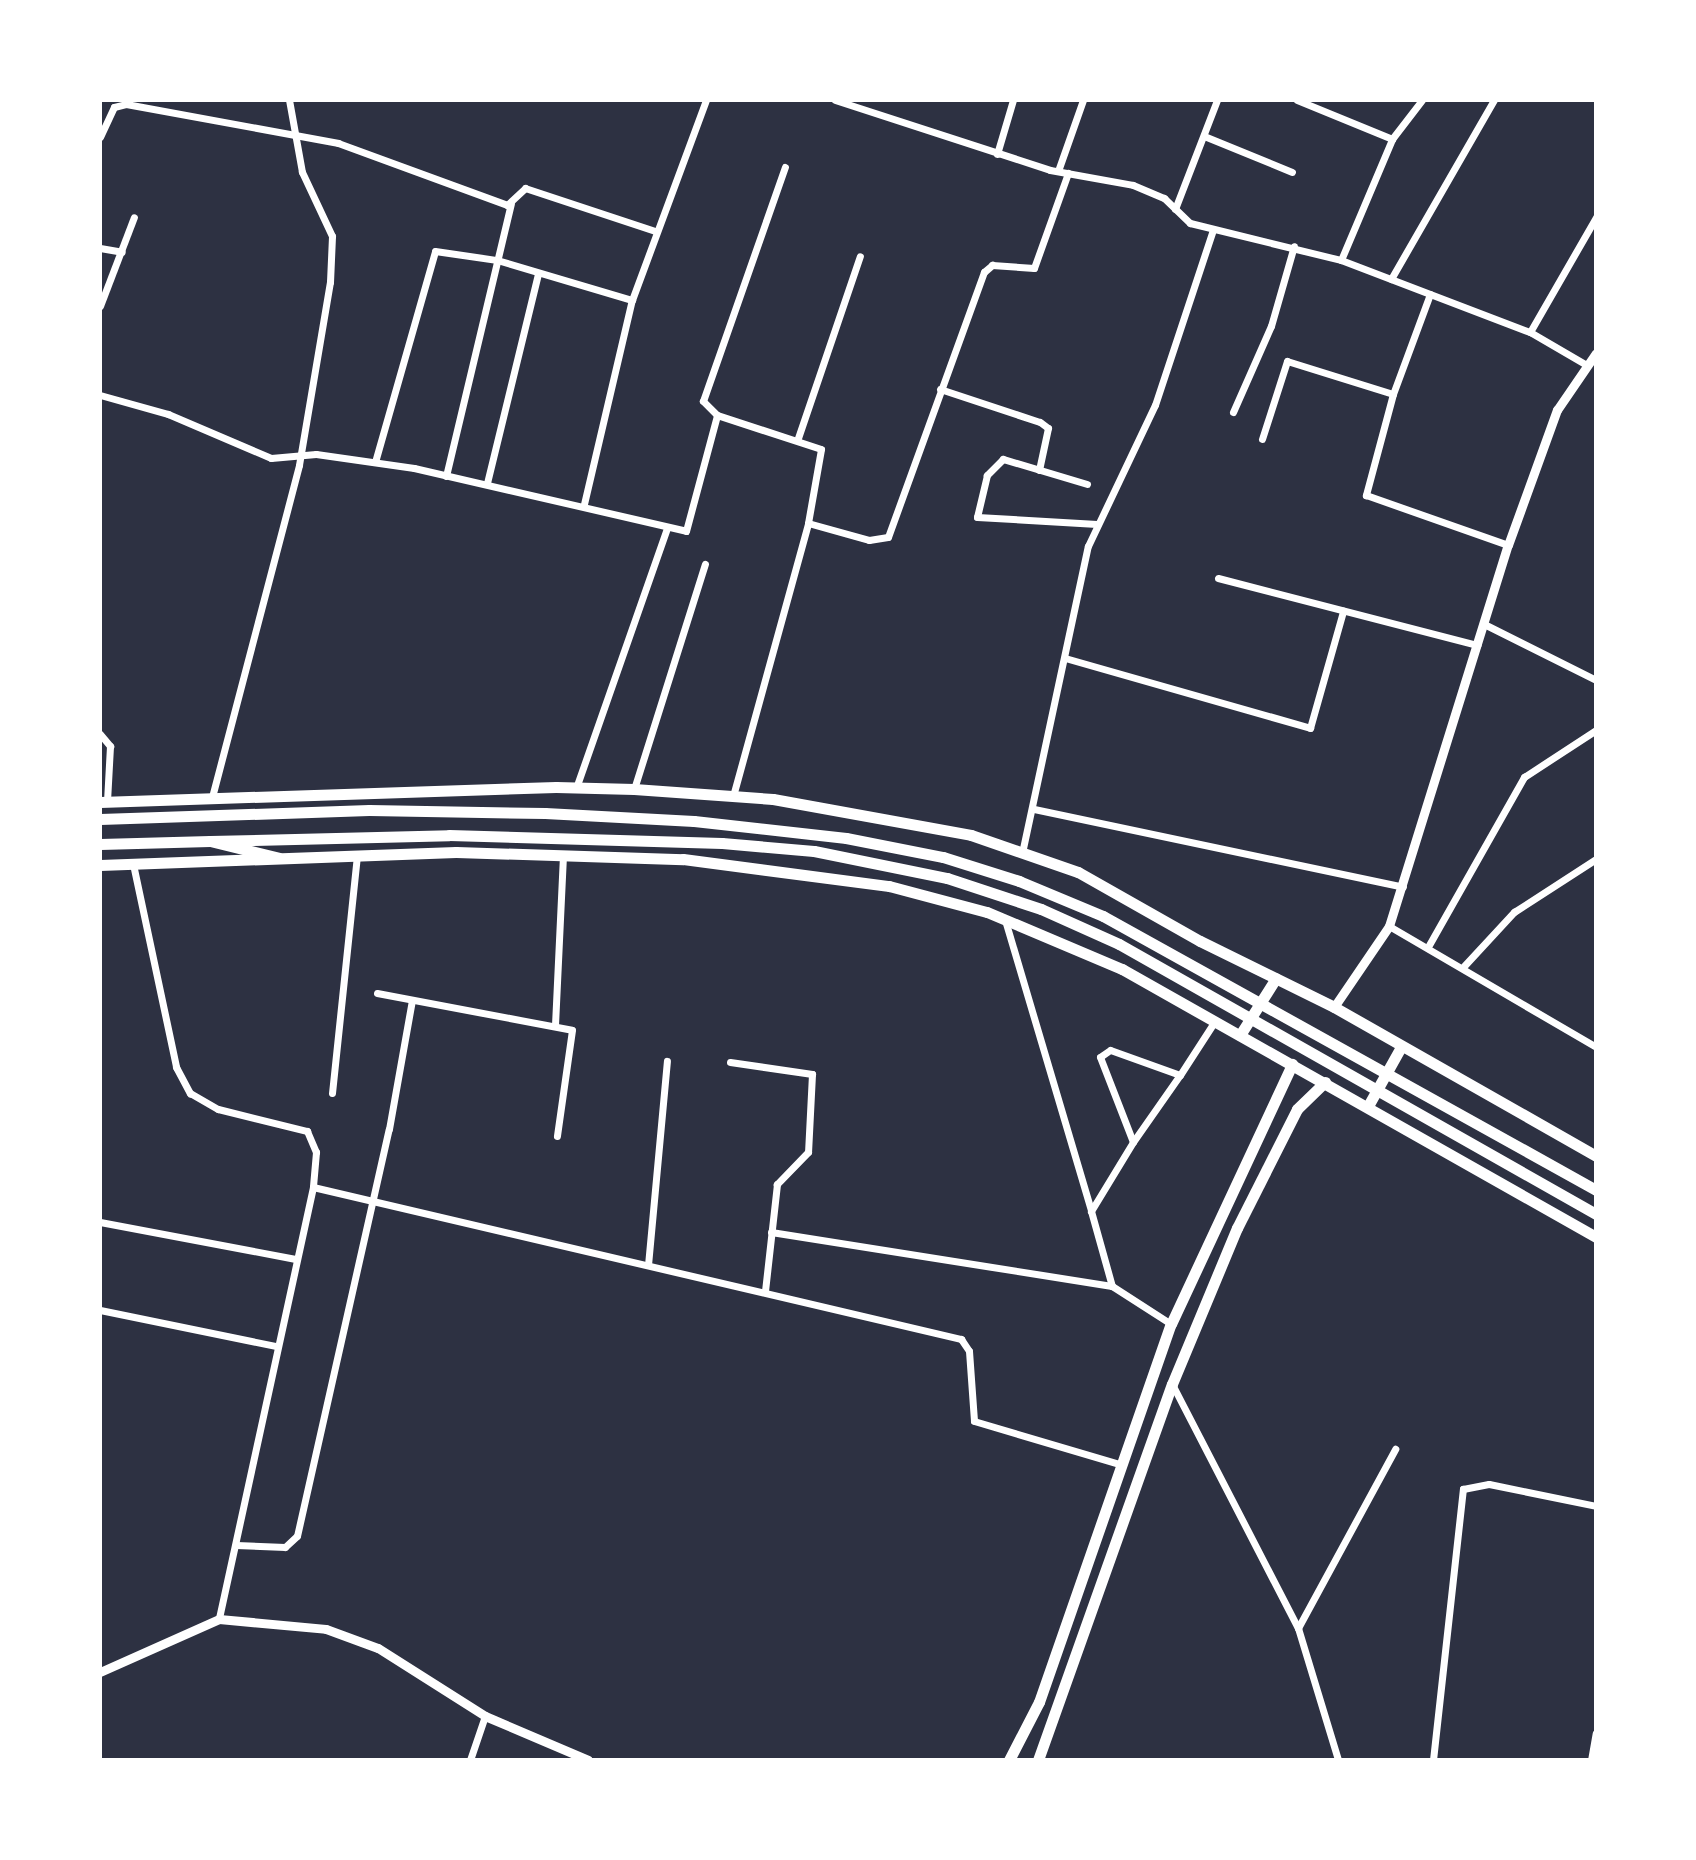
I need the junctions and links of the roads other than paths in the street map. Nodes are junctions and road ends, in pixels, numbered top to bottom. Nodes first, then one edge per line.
1 (289, 100) edge
2 (706, 100) edge
3 (835, 100) edge
4 (1013, 100) edge
5 (1083, 100) edge
6 (1217, 100) edge
7 (1297, 100) edge
8 (1422, 100) edge
9 (1494, 100) edge
10 (292, 135) junction
11 (1204, 136) junction
12 (100, 137) edge
13 (1392, 139) junction
14 (997, 154) junction
15 (785, 167) dead end
16 (1058, 171) junction
17 (1292, 172) dead end
18 (1068, 173) junction
19 (511, 204) junction
20 (1175, 209) junction
21 (134, 217) dead end
22 (1596, 217) edge
23 (1213, 230) junction
24 (655, 231) junction
25 (1294, 246) junction
26 (100, 248) edge
27 (122, 252) junction
28 (860, 256) dead end
29 (497, 260) junction
30 (1341, 260) junction
31 (538, 273) junction
32 (1391, 279) junction
33 (1430, 294) junction
34 (632, 300) junction
35 (100, 306) edge
36 (1530, 332) junction
37 (1596, 353) edge
38 (1585, 364) junction
39 (940, 389) junction
40 (1393, 394) junction
41 (100, 395) edge
42 (1233, 412) dead end
43 (717, 415) junction
44 (798, 438) junction
45 (1262, 439) dead end
46 (300, 456) junction
47 (375, 462) junction
48 (1039, 470) junction
49 (446, 476) junction
50 (487, 483) junction
51 (1087, 484) dead end
52 (584, 504) junction
53 (808, 523) junction
54 (1097, 524) junction
55 (667, 528) junction
56 (1508, 545) junction
57 (705, 564) dead end
58 (1218, 578) dead end
59 (1343, 611) junction
60 (1484, 624) junction
61 (1477, 645) junction
62 (1065, 658) junction
63 (1596, 680) edge
64 (1596, 730) edge
65 (100, 734) edge
66 (576, 788) junction
67 (634, 789) junction
68 (733, 796) junction
69 (212, 797) junction
70 (104, 802) edge
71 (1034, 809) junction
72 (100, 819) edge
73 (210, 841) junction
74 (100, 844) edge
75 (1022, 853) junction
76 (563, 855) junction
77 (357, 856) junction
78 (279, 858) junction
79 (1596, 859) edge
80 (133, 864) junction
81 (101, 868) edge
82 (1403, 887) junction
83 (1005, 920) junction
84 (1389, 926) junction
85 (1429, 945) junction
86 (1464, 966) junction
87 (1276, 978) junction
88 (377, 993) dead end
89 (412, 1000) junction
90 (1334, 1007) junction
91 (1215, 1021) junction
92 (555, 1025) junction
93 (1240, 1035) junction
94 (1595, 1045) edge
95 (1401, 1047) junction
96 (667, 1061) dead end
97 (730, 1062) dead end
98 (1292, 1064) junction
99 (1180, 1075) junction
100 (1325, 1082) junction
101 (332, 1093) dead end
102 (1368, 1106) junction
103 (557, 1136) dead end
104 (1133, 1142) junction
105 (1596, 1156) edge
106 (313, 1187) junction
107 (1596, 1190) edge
108 (373, 1201) junction
109 (1091, 1211) junction
110 (1596, 1214) edge
111 (100, 1222) edge
112 (771, 1232) junction
113 (1596, 1237) edge
114 (296, 1259) junction
115 (648, 1265) junction
116 (1112, 1286) junction
117 (765, 1291) junction
118 (100, 1310) edge
119 (1171, 1324) junction
120 (276, 1346) junction
121 (1172, 1384) junction
122 (1395, 1449) dead end
123 (1119, 1464) junction
124 (1596, 1506) edge
125 (236, 1545) junction
126 (219, 1619) junction
127 (1298, 1628) junction
128 (100, 1672) edge
129 (485, 1716) junction
130 (1596, 1733) edge
131 (470, 1760) edge
132 (588, 1760) edge
133 (1009, 1760) edge
134 (1038, 1760) edge
135 (1338, 1760) edge
136 (1433, 1760) edge
137 (1591, 1760) edge

1 - 10 street
2 - 24 street
3 - 14 street
4 - 14 street
5 - 16 street
6 - 11 street
7 - 13 street
8 - 13 street
9 - 32 street
10 - 12 street
10 - 19 street
10 - 46 street
11 - 17 street
11 - 20 street
13 - 30 street
14 - 16 street
15 - 43 street
16 - 18 street
18 - 20 street
18 - 39 street
19 - 24 street
19 - 29 street
20 - 23 street
21 - 27 street
22 - 36 street
23 - 25 street
23 - 54 street
24 - 34 street
25 - 30 street
25 - 42 street
26 - 27 street
27 - 35 street
28 - 44 street
29 - 31 street
29 - 47 street
29 - 49 street
30 - 32 street
31 - 34 street
31 - 50 street
32 - 33 street
33 - 36 street
33 - 40 street
34 - 52 street
36 - 38 street
37 - 38 street
38 - 56 street
39 - 48 street
39 - 53 street
40 - 45 street
40 - 56 street
41 - 46 street
43 - 44 street
43 - 55 street
44 - 53 street
46 - 47 street
46 - 69 street
47 - 49 street
48 - 51 street
48 - 54 street
49 - 50 street
50 - 52 street
52 - 55 street
53 - 68 street
54 - 62 street
55 - 66 street
56 - 60 street
57 - 67 street
58 - 59 street
59 - 61 street
59 - 62 street
60 - 61 street
60 - 63 street
61 - 82 street
62 - 71 street
64 - 85 street
65 - 70 street
66 - 67 main road
66 - 69 main road
67 - 68 main road
68 - 75 main road
69 - 70 main road
71 - 75 street
71 - 82 street
72 - 107 main road
73 - 74 main road
73 - 78 main road
73 - 110 main road
75 - 87 main road
76 - 77 main road
76 - 83 main road
76 - 92 street
77 - 78 main road
77 - 101 street
78 - 80 main road
79 - 86 street
80 - 81 main road
80 - 106 street
82 - 84 street
83 - 91 main road
83 - 109 street
84 - 85 street
84 - 90 street
85 - 86 street
86 - 94 street
87 - 90 main road
87 - 93 main road
88 - 89 street
89 - 92 street
89 - 108 street
90 - 95 main road
91 - 93 main road
91 - 99 street
92 - 103 street
93 - 98 main road
95 - 102 main road
95 - 105 main road
96 - 115 street
97 - 112 street
98 - 100 main road
98 - 119 main road
99 - 104 street
99 - 104 street
100 - 102 main road
100 - 121 main road
102 - 113 main road
104 - 109 street
106 - 108 street
106 - 114 street
108 - 115 street
108 - 125 street
109 - 116 street
111 - 114 street
112 - 116 street
112 - 117 street
114 - 120 street
115 - 117 street
116 - 119 street
117 - 123 street
118 - 120 street
119 - 123 main road
120 - 125 street
121 - 127 street
121 - 134 main road
122 - 127 street
123 - 133 main road
124 - 136 street
125 - 126 street
126 - 128 street
126 - 129 street
127 - 135 street
129 - 131 street
129 - 132 street
130 - 137 street

